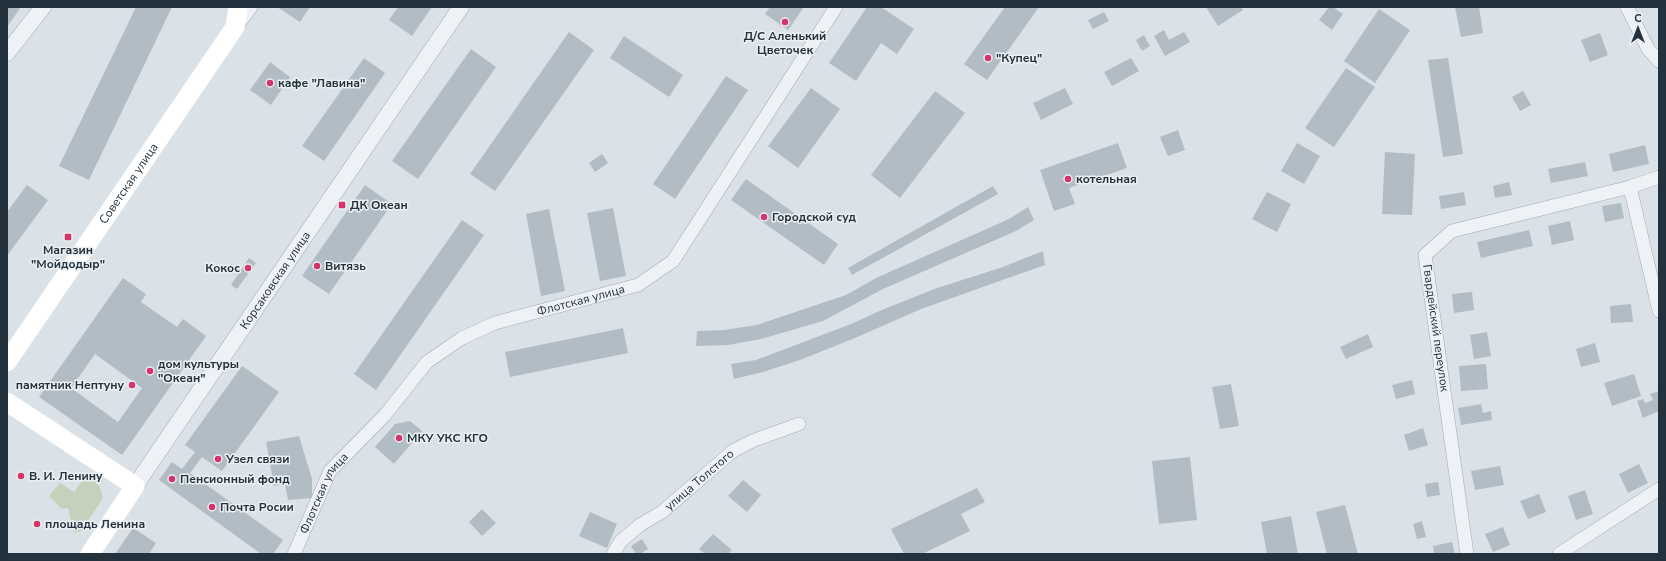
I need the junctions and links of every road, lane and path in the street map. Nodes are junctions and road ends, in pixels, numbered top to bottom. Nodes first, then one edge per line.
1 (43, 7) edge
2 (238, 7) edge
3 (251, 7) edge
4 (461, 7) edge
5 (836, 7) edge
6 (1627, 7) edge
7 (236, 27) junction
8 (7, 53) edge
9 (1659, 61) edge
10 (1659, 177) edge
11 (1630, 186) junction
12 (1659, 311) edge
13 (7, 362) edge
14 (7, 402) edge
15 (798, 424) dead end
16 (135, 486) junction
17 (1659, 489) edge
18 (90, 554) edge
19 (294, 554) edge
20 (613, 554) edge
21 (1467, 554) edge
22 (1559, 554) edge

1 - 8 street
2 - 7 main road
3 - 7 street, Советская улица
4 - 16 street, Корсаковская улица
5 - 19 street, Флотская улица
6 - 9 street
7 - 13 main road, Советская улица
10 - 11 street, Гвардейский переулок
11 - 12 street
11 - 21 street, Гвардейский переулок
14 - 16 main road
15 - 20 street, улица Толстого
16 - 18 main road, Корсаковская улица
17 - 22 street

